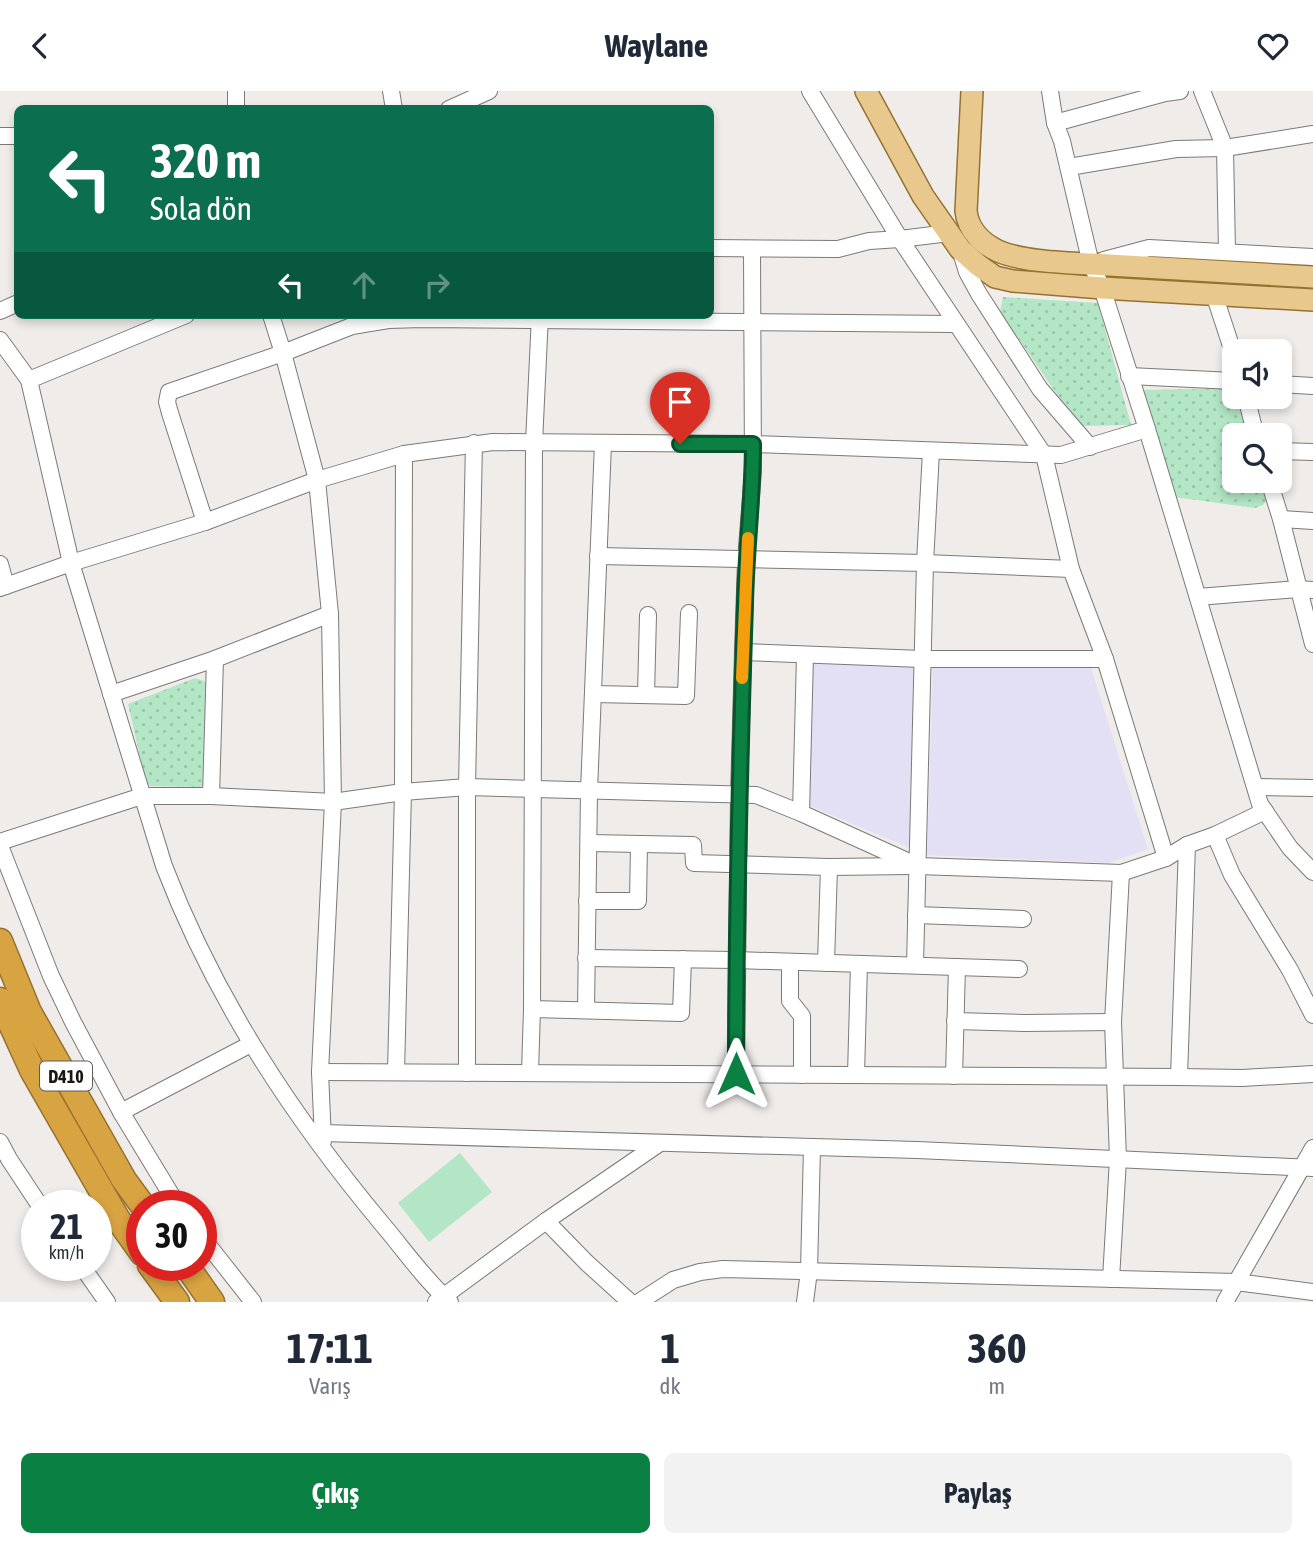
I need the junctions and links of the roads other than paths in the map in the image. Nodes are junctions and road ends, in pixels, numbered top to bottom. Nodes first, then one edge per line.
1 (489, 91) edge
2 (810, 91) edge
3 (866, 91) edge
4 (972, 91) edge
5 (1050, 91) edge
6 (1180, 91) edge
7 (1202, 91) edge
8 (458, 105) edge
9 (1055, 123) junction
10 (1313, 134) edge
11 (1225, 148) junction
12 (1069, 167) junction
13 (905, 238) junction
14 (949, 239) junction
15 (714, 247) edge
16 (752, 249) junction
17 (1227, 252) junction
18 (1313, 257) edge
19 (1091, 264) junction
20 (1313, 278) edge
21 (1102, 288) junction
22 (1214, 294) junction
23 (1313, 300) edge
24 (176, 319) edge
25 (272, 319) edge
26 (438, 319) edge
27 (539, 319) edge
28 (646, 319) edge
29 (753, 321) junction
30 (956, 324) junction
31 (1229, 339) edge
32 (0, 340) edge
33 (283, 352) junction
34 (1129, 376) junction
35 (29, 380) junction
36 (1222, 380) edge
37 (1292, 385) edge
38 (1313, 386) edge
39 (1147, 429) junction
40 (474, 443) junction
41 (534, 443) junction
42 (603, 443) junction
43 (753, 444) junction
44 (1090, 447) junction
45 (931, 451) junction
46 (1292, 451) edge
47 (1313, 452) edge
48 (404, 454) junction
49 (1044, 455) junction
50 (317, 480) junction
51 (1273, 493) edge
52 (1281, 519) junction
53 (205, 521) junction
54 (1313, 521) edge
55 (598, 556) junction
56 (746, 560) junction
57 (71, 563) junction
58 (925, 563) junction
59 (0, 564) edge
60 (1071, 569) junction
61 (3, 587) edge
62 (1306, 589) edge
63 (1198, 597) junction
64 (689, 613) dead end
65 (330, 614) junction
66 (648, 615) dead end
67 (1313, 644) edge
68 (743, 652) junction
69 (805, 655) junction
70 (215, 659) junction
71 (922, 659) junction
72 (1105, 659) junction
73 (111, 694) junction
74 (594, 694) junction
75 (646, 695) junction
76 (467, 787) junction
77 (1256, 787) junction
78 (1313, 788) edge
79 (533, 790) junction
80 (589, 791) junction
81 (403, 792) junction
82 (739, 795) junction
83 (142, 796) junction
84 (211, 796) junction
85 (333, 802) junction
86 (1265, 811) junction
87 (801, 813) junction
88 (1215, 835) junction
89 (589, 843) junction
90 (0, 844) edge
91 (639, 845) junction
92 (1187, 845) junction
93 (1166, 858) junction
94 (738, 865) junction
95 (918, 866) junction
96 (829, 867) junction
97 (1313, 872) edge
98 (1121, 873) junction
99 (587, 901) junction
100 (916, 915) junction
101 (1023, 919) dead end
102 (0, 941) edge
103 (586, 958) junction
104 (683, 959) junction
105 (736, 960) junction
106 (790, 962) junction
107 (826, 963) junction
108 (859, 964) junction
109 (915, 965) junction
110 (957, 967) junction
111 (1019, 969) dead end
112 (0, 1000) edge
113 (532, 1009) junction
114 (586, 1010) junction
115 (1313, 1015) edge
116 (955, 1021) junction
117 (1113, 1022) junction
118 (251, 1044) junction
119 (320, 1072) junction
120 (396, 1072) junction
121 (467, 1073) junction
122 (530, 1073) junction
123 (736, 1074) junction
124 (1313, 1074) edge
125 (802, 1075) junction
126 (856, 1075) junction
127 (954, 1076) junction
128 (1114, 1077) junction
129 (1179, 1077) junction
130 (121, 1112) junction
131 (322, 1133) junction
132 (0, 1142) edge
133 (660, 1143) junction
134 (812, 1147) junction
135 (1313, 1148) edge
136 (323, 1151) junction
137 (4, 1159) edge
138 (1118, 1160) junction
139 (1308, 1168) edge
140 (28, 1190) edge
141 (131, 1190) edge
142 (168, 1190) edge
143 (546, 1221) junction
144 (126, 1231) edge
145 (217, 1256) edge
146 (809, 1271) junction
147 (1111, 1279) junction
148 (92, 1281) edge
149 (162, 1281) edge
150 (197, 1281) edge
151 (1236, 1282) junction
152 (1313, 1292) edge
153 (443, 1300) edge
154 (107, 1302) edge
155 (177, 1302) edge
156 (212, 1302) edge
157 (253, 1302) edge
158 (630, 1302) edge
159 (639, 1302) edge
160 (805, 1302) edge
161 (1225, 1302) edge

1 - 8 street
2 - 13 street
3 - 14 main road
4 - 19 main road
5 - 9 street
6 - 9 street
7 - 11 street
9 - 12 street
10 - 11 street
11 - 12 street
11 - 17 street
12 - 19 street
13 - 14 street
13 - 16 street
13 - 30 street
14 - 21 main road
14 - 44 street
15 - 16 street
16 - 29 street
17 - 18 street
17 - 19 street
19 - 20 main road
19 - 21 street
21 - 22 main road
21 - 34 street
22 - 23 main road
22 - 31 street
24 - 35 street
25 - 33 street
26 - 33 street
27 - 41 street
28 - 29 street
29 - 30 street
29 - 43 street
30 - 49 street
32 - 35 street
33 - 50 street
33 - 53 street
34 - 36 street
34 - 39 street
35 - 57 street
37 - 38 street
39 - 44 street
39 - 63 street
40 - 41 street
40 - 48 street
40 - 76 street
41 - 42 street
41 - 79 street
42 - 43 street
42 - 55 street
43 - 45 street
43 - 56 street
44 - 49 street
45 - 49 street
45 - 58 street
46 - 47 street
48 - 50 street
48 - 81 street
49 - 60 street
50 - 53 street
50 - 65 street
51 - 52 street
52 - 54 street
52 - 62 street
53 - 57 street
55 - 56 street
55 - 74 street
56 - 58 street
56 - 68 street
57 - 61 street
57 - 73 street
58 - 60 street
58 - 71 street
59 - 61 street
60 - 72 street
62 - 63 street
62 - 67 street
63 - 77 street
64 - 75 street
65 - 70 street
65 - 85 street
66 - 75 street
68 - 69 street
68 - 82 street
69 - 71 street
69 - 87 street
70 - 73 street
70 - 84 street
71 - 72 street
71 - 95 street
72 - 93 street
73 - 83 street
74 - 75 street
74 - 80 street
76 - 79 street
76 - 81 street
76 - 121 street
77 - 78 street
77 - 86 street
79 - 80 street
79 - 113 street
80 - 82 street
80 - 89 street
81 - 85 street
81 - 120 street
82 - 87 street
82 - 94 street
83 - 84 street
83 - 90 street
83 - 118 street
84 - 85 street
85 - 119 street
86 - 88 street
86 - 97 street
87 - 95 street
88 - 92 street
88 - 115 street
89 - 91 street
89 - 99 street
90 - 130 street
91 - 94 street
91 - 99 street
92 - 93 street
92 - 129 street
93 - 98 street
94 - 96 street
94 - 105 street
95 - 96 street
95 - 98 street
95 - 100 street
96 - 107 street
98 - 117 street
99 - 103 street
100 - 101 street
100 - 109 street
102 - 141 highway, D410
103 - 104 street
103 - 114 street
104 - 105 street
104 - 114 street
105 - 106 street
105 - 123 street
106 - 107 street
106 - 125 street
107 - 108 street
108 - 109 street
108 - 126 street
109 - 110 street
110 - 111 street
110 - 116 street
112 - 144 highway, D410
113 - 114 street
113 - 122 street
116 - 117 street
116 - 127 street
117 - 128 street
118 - 130 street
118 - 136 street
119 - 120 street
119 - 131 street
120 - 121 street
121 - 122 street
122 - 123 street
123 - 125 street
124 - 129 street
125 - 126 street
126 - 127 street
127 - 128 street
128 - 129 street
128 - 138 street
130 - 142 street
131 - 133 street
131 - 136 street
132 - 137 street
133 - 134 street
133 - 143 street
134 - 138 street
134 - 146 street
135 - 139 street
136 - 153 street
137 - 140 street
138 - 139 street
138 - 147 street
139 - 151 street
143 - 153 street
143 - 158 street
145 - 157 street
146 - 147 street
146 - 159 street
146 - 160 street
147 - 151 street
148 - 154 street
149 - 155 highway
150 - 156 highway
151 - 152 street
151 - 161 street

